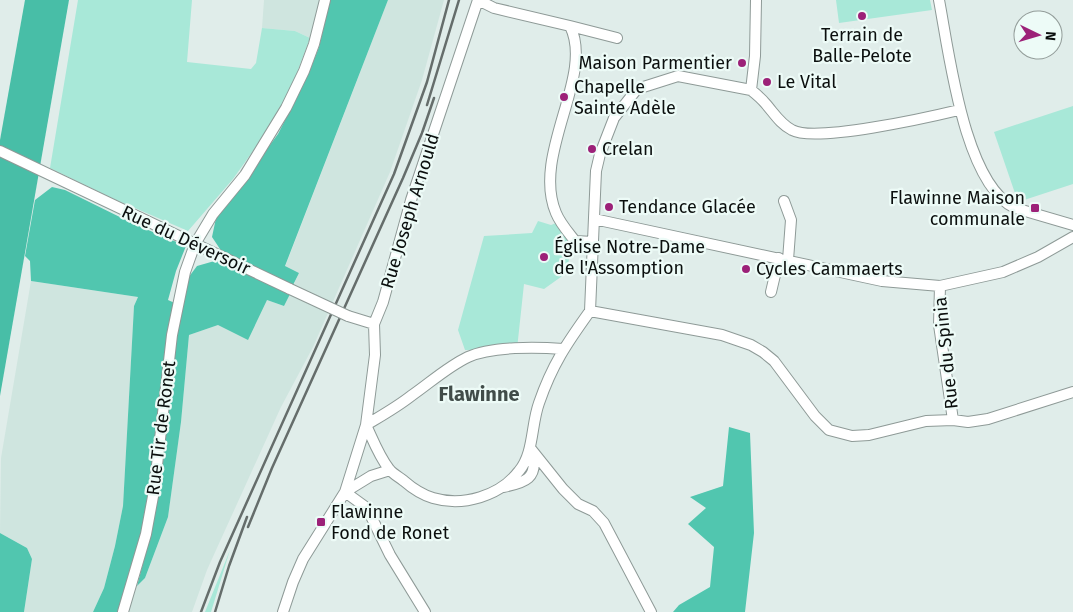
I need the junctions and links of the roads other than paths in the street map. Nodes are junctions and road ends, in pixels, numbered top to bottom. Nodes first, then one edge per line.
1 (325, 0) edge
2 (478, 0) edge
3 (756, 0) edge
4 (939, 0) edge
5 (570, 26) junction
6 (617, 38) dead end
7 (751, 90) junction
8 (959, 110) junction
9 (0, 151) edge
10 (784, 201) dead end
11 (594, 219) junction
12 (1073, 225) edge
13 (1073, 237) edge
14 (593, 242) junction
15 (195, 244) junction
16 (784, 259) junction
17 (940, 286) junction
18 (771, 292) dead end
19 (590, 311) junction
20 (374, 324) junction
21 (563, 349) junction
22 (1073, 392) edge
23 (953, 420) junction
24 (366, 426) junction
25 (530, 449) junction
26 (390, 470) junction
27 (345, 492) junction
28 (124, 612) edge
29 (283, 612) edge
30 (425, 612) edge
31 (651, 612) edge

1 - 15 street, Rue Tir de Ronet
2 - 5 street
2 - 20 street, Rue Joseph Arnould
3 - 7 street
4 - 8 street
5 - 6 street
5 - 14 street
7 - 8 street
7 - 11 street
8 - 12 street
9 - 15 street, Rue du Déversoir
10 - 16 street
11 - 14 street
11 - 16 street
13 - 17 street
14 - 19 street
15 - 20 street, Rue du Déversoir, bridge
15 - 28 street, Rue Tir de Ronet
16 - 17 street
16 - 18 street
17 - 23 street, Rue du Spinia
19 - 21 street
19 - 23 street
20 - 24 street, Rue Joseph Arnould
21 - 24 street
21 - 25 street
22 - 23 street
24 - 26 street
24 - 27 street, Rue Joseph Arnould
25 - 26 street
25 - 31 street
26 - 27 street
27 - 29 street
27 - 30 street

